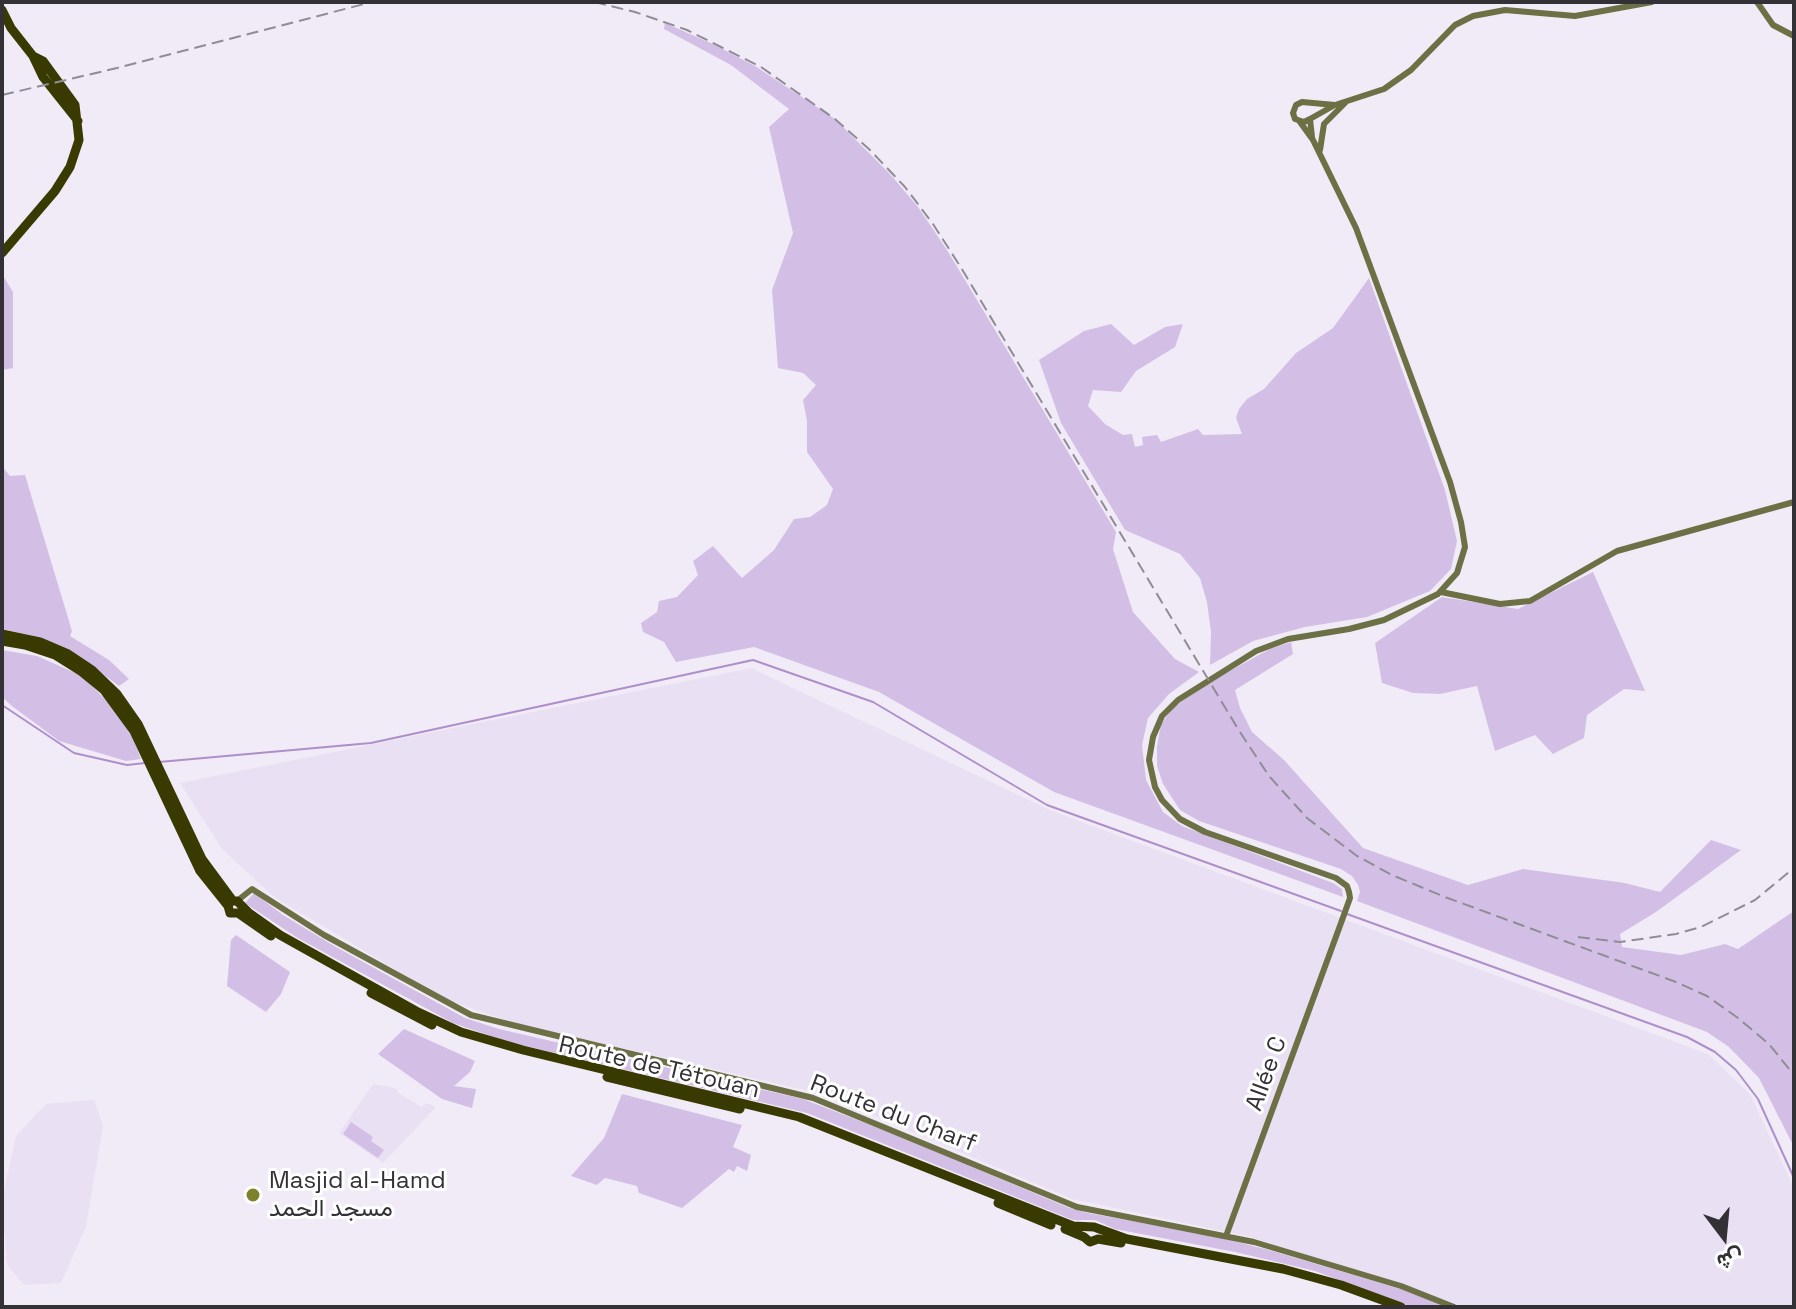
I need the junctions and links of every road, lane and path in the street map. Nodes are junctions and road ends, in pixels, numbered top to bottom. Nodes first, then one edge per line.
1 (1652, 2) edge
2 (1757, 2) edge
3 (2, 10) edge
4 (1792, 34) edge
5 (1346, 102) junction
6 (1309, 104) junction
7 (1335, 105) junction
8 (1311, 118) junction
9 (1300, 122) junction
10 (1313, 140) junction
11 (1320, 154) junction
12 (2, 253) edge
13 (1794, 502) edge
14 (1441, 592) junction
15 (2, 634) edge
16 (2, 641) edge
17 (149, 755) junction
18 (236, 905) junction
19 (1098, 1234) junction
20 (1226, 1236) junction
21 (1382, 1307) edge
22 (1401, 1307) edge
23 (1454, 1307) edge

1 - 5 street
2 - 4 street
3 - 12 highway
5 - 7 street
5 - 11 street
6 - 7 street
6 - 8 street
6 - 9 street
7 - 8 street
8 - 9 street
8 - 10 street
9 - 10 street
10 - 11 street
11 - 14 street
13 - 14 street
14 - 20 street, Allée C
15 - 17 highway, Route de Tétouan
16 - 17 highway, Route de Tétouan
17 - 18 highway, Route de Tétouan
18 - 19 highway, Route de Tétouan
18 - 20 street, Route du Charf
19 - 21 highway
19 - 22 highway
20 - 23 street, Route du Charf

